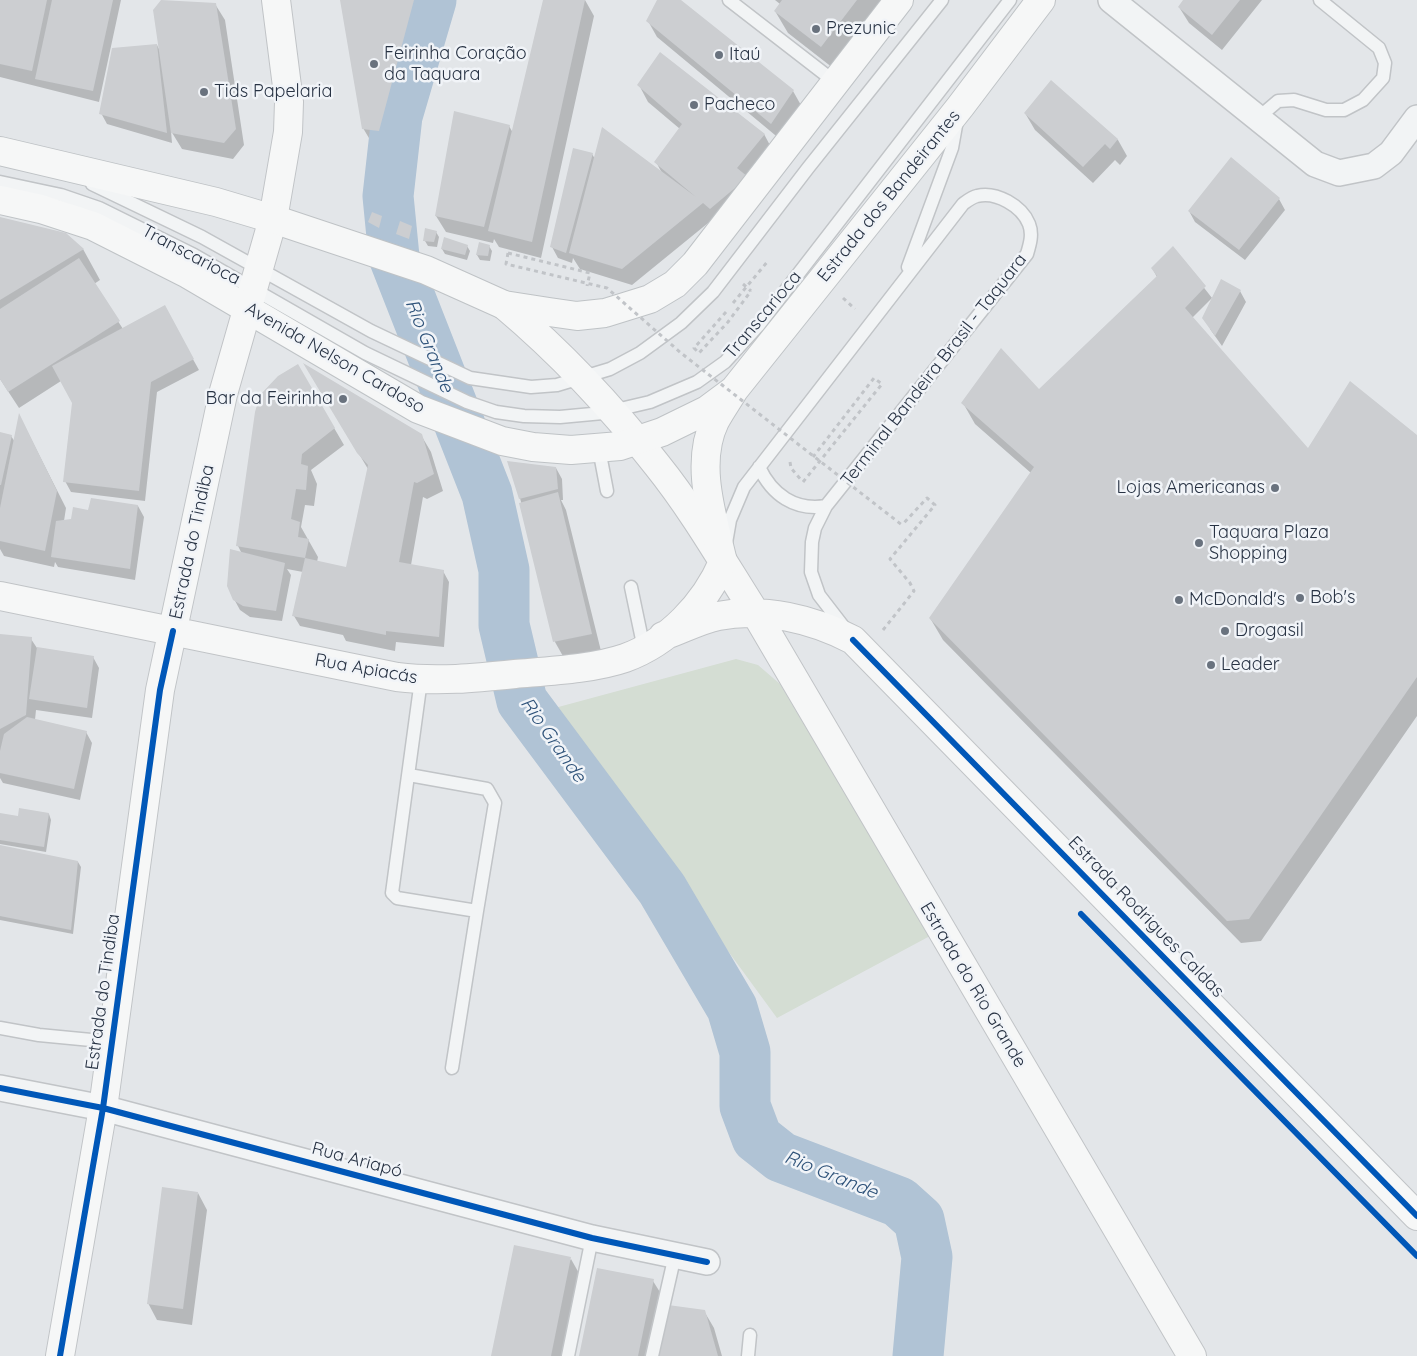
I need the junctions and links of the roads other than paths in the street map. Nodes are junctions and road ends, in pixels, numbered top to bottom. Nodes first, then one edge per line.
1 (276, 0) edge
2 (729, 0) edge
3 (899, 0) edge
4 (942, 0) edge
5 (1010, 0) edge
6 (1041, 0) edge
7 (1320, 0) edge
8 (1116, 2) edge
9 (835, 82) junction
10 (960, 107) junction
11 (1258, 118) junction
12 (1417, 118) edge
13 (0, 151) edge
14 (0, 163) edge
15 (0, 182) edge
16 (0, 200) edge
17 (273, 219) junction
18 (903, 278) junction
19 (254, 288) junction
20 (504, 305) junction
21 (583, 378) junction
22 (734, 390) junction
23 (612, 411) junction
24 (636, 440) junction
25 (599, 449) junction
26 (759, 467) junction
27 (607, 490) dead end
28 (826, 506) junction
29 (723, 562) junction
30 (631, 587) dead end
31 (0, 596) edge
32 (756, 614) junction
33 (173, 631) junction
34 (853, 640) junction
35 (654, 643) junction
36 (421, 680) junction
37 (409, 775) junction
38 (477, 911) junction
39 (0, 1028) edge
40 (112, 1042) junction
41 (452, 1068) dead end
42 (0, 1088) edge
43 (103, 1108) junction
44 (1417, 1216) edge
45 (592, 1238) junction
46 (676, 1255) junction
47 (707, 1262) dead end
48 (750, 1335) dead end
49 (60, 1356) edge
50 (568, 1356) edge
51 (652, 1356) edge
52 (748, 1356) edge
53 (1192, 1356) edge

1 - 17 main road, Estrada do Tindiba
2 - 9 lane
3 - 9 main road
4 - 21 lane, Transcarioca
5 - 23 lane, Transcarioca
6 - 10 main road, Estrada dos Bandeirantes
7 - 11 lane
8 - 11 street
9 - 20 main road
10 - 18 lane, Terminal Bandeira Brasil - Taquara
10 - 22 main road, Estrada dos Bandeirantes
11 - 12 street
13 - 17 main road
14 - 19 lane, Transcarioca
15 - 19 lane, Transcarioca
16 - 19 main road, Avenida Nelson Cardoso
17 - 19 main road, Estrada do Tindiba
17 - 20 main road
18 - 26 lane, Terminal Bandeira Brasil - Taquara
18 - 28 lane, Terminal Bandeira Brasil - Taquara
19 - 21 lane, Transcarioca
19 - 23 lane, Transcarioca
19 - 25 main road, Avenida Nelson Cardoso
19 - 33 main road, Estrada do Tindiba
20 - 21 main road
21 - 23 main road
22 - 24 main road, Avenida Nelson Cardoso
22 - 29 main road
23 - 24 main road
24 - 25 main road, Avenida Nelson Cardoso
24 - 29 main road
25 - 27 lane
26 - 28 lane
26 - 29 lane, Terminal Bandeira Brasil - Taquara
28 - 34 lane, Terminal Bandeira Brasil - Taquara
29 - 32 main road
29 - 35 main road, Rua Apiacás
30 - 35 lane
31 - 33 main road, Rua Apiacás
32 - 34 main road, Estrada Rodrigues Caldas
32 - 35 main road, Estrada Rodrigues Caldas
32 - 53 main road, Estrada do Rio Grande
33 - 36 main road, Rua Apiacás
33 - 40 main road, Estrada do Tindiba
34 - 44 main road, Estrada Rodrigues Caldas
35 - 36 main road, Rua Apiacás
36 - 37 lane
37 - 38 lane
37 - 38 lane
38 - 41 lane
39 - 40 lane
40 - 43 main road, Estrada do Tindiba
42 - 43 street, Rua Ariapó
43 - 45 street, Rua Ariapó
43 - 49 main road, Estrada do Tindiba
45 - 46 street, Rua Ariapó
45 - 50 lane
46 - 47 street, Rua Ariapó
46 - 51 lane
48 - 52 lane

